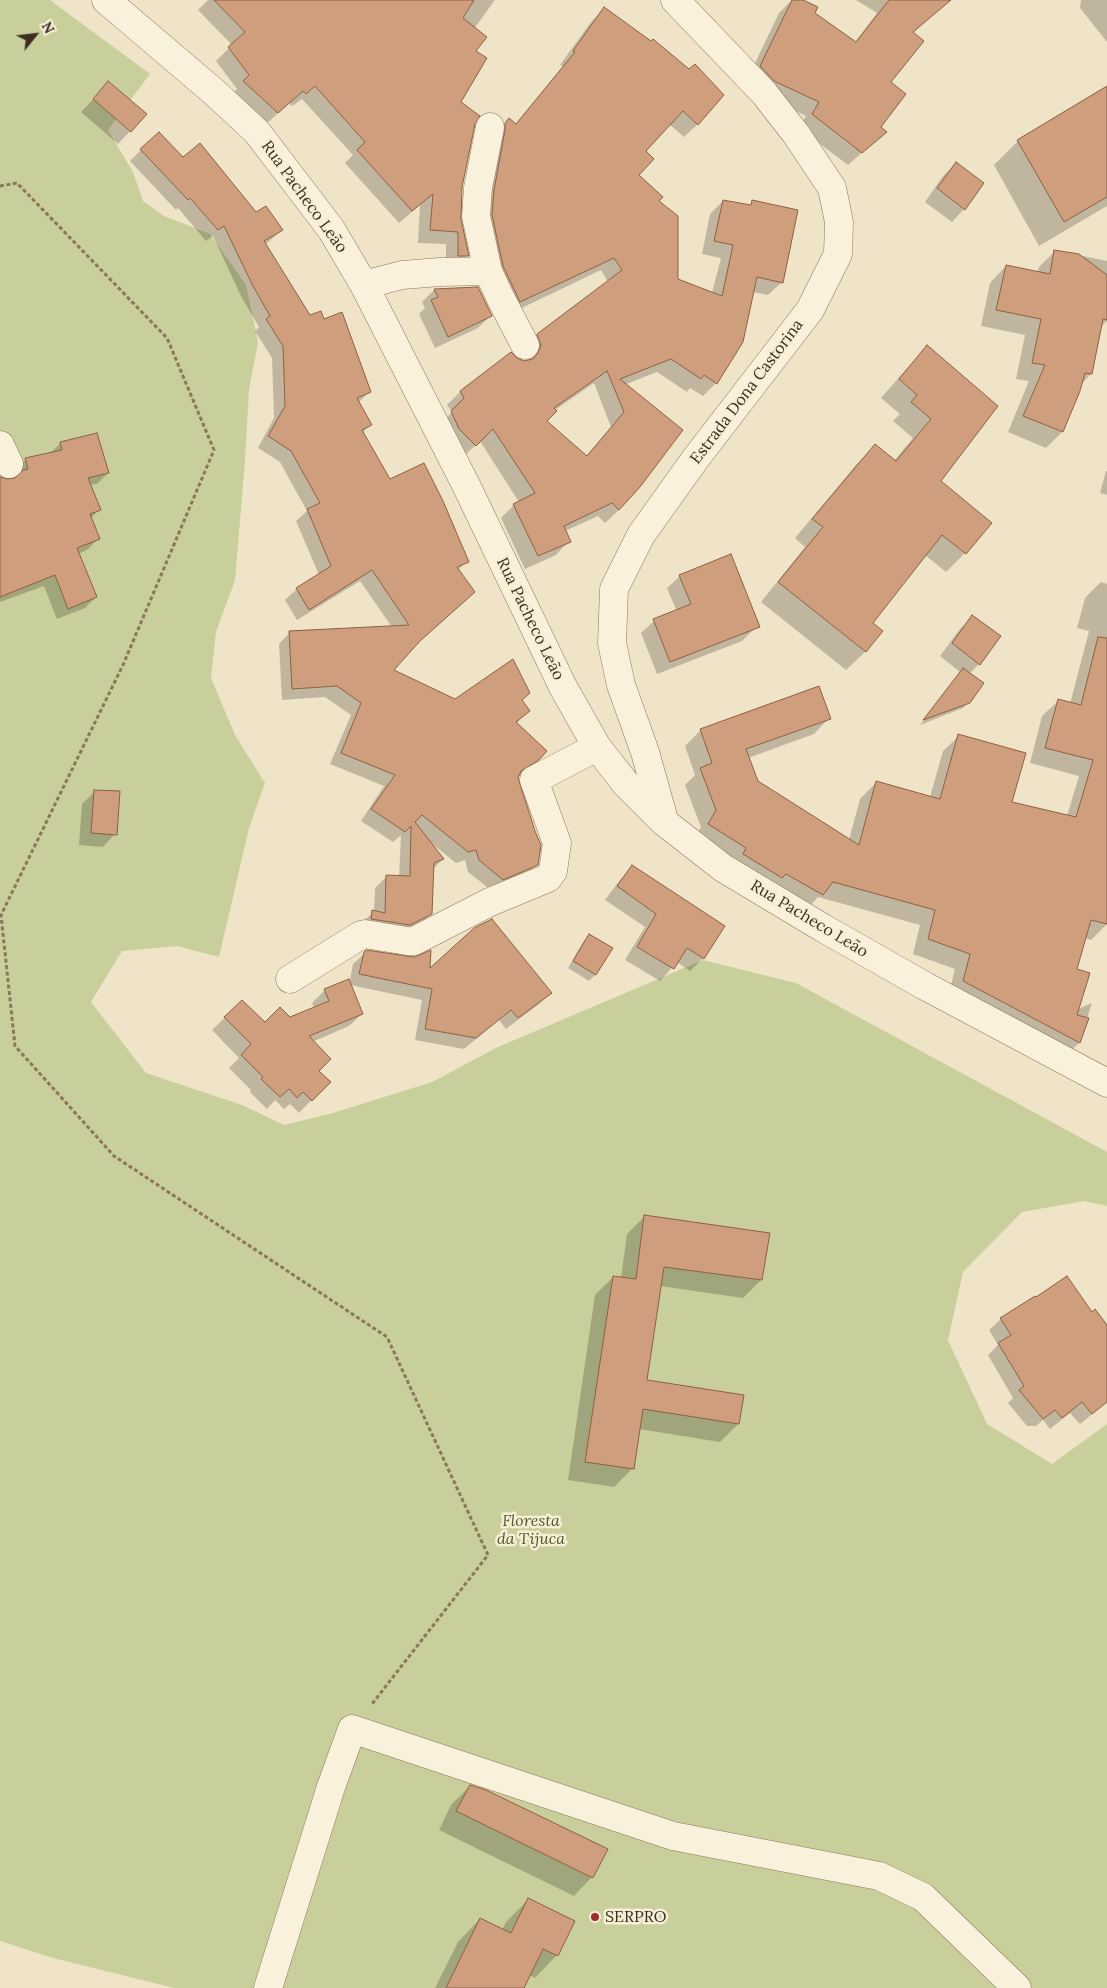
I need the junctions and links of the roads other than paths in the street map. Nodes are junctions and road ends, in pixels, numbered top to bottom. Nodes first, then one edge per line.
1 (106, 0) edge
2 (675, 0) edge
3 (490, 126) dead end
4 (488, 272) junction
5 (364, 285) junction
6 (526, 345) dead end
7 (596, 747) junction
8 (664, 822) junction
9 (290, 980) dead end
10 (1107, 1083) edge
11 (268, 1988) edge
12 (1017, 1988) edge

1 - 5 street, Rua Pacheco Leão
2 - 8 street, Estrada Dona Castorina
3 - 4 street
4 - 5 street
4 - 6 street
5 - 7 street, Rua Pacheco Leão
7 - 8 street, Rua Pacheco Leão
7 - 9 street
8 - 10 street, Rua Pacheco Leão
11 - 12 street

